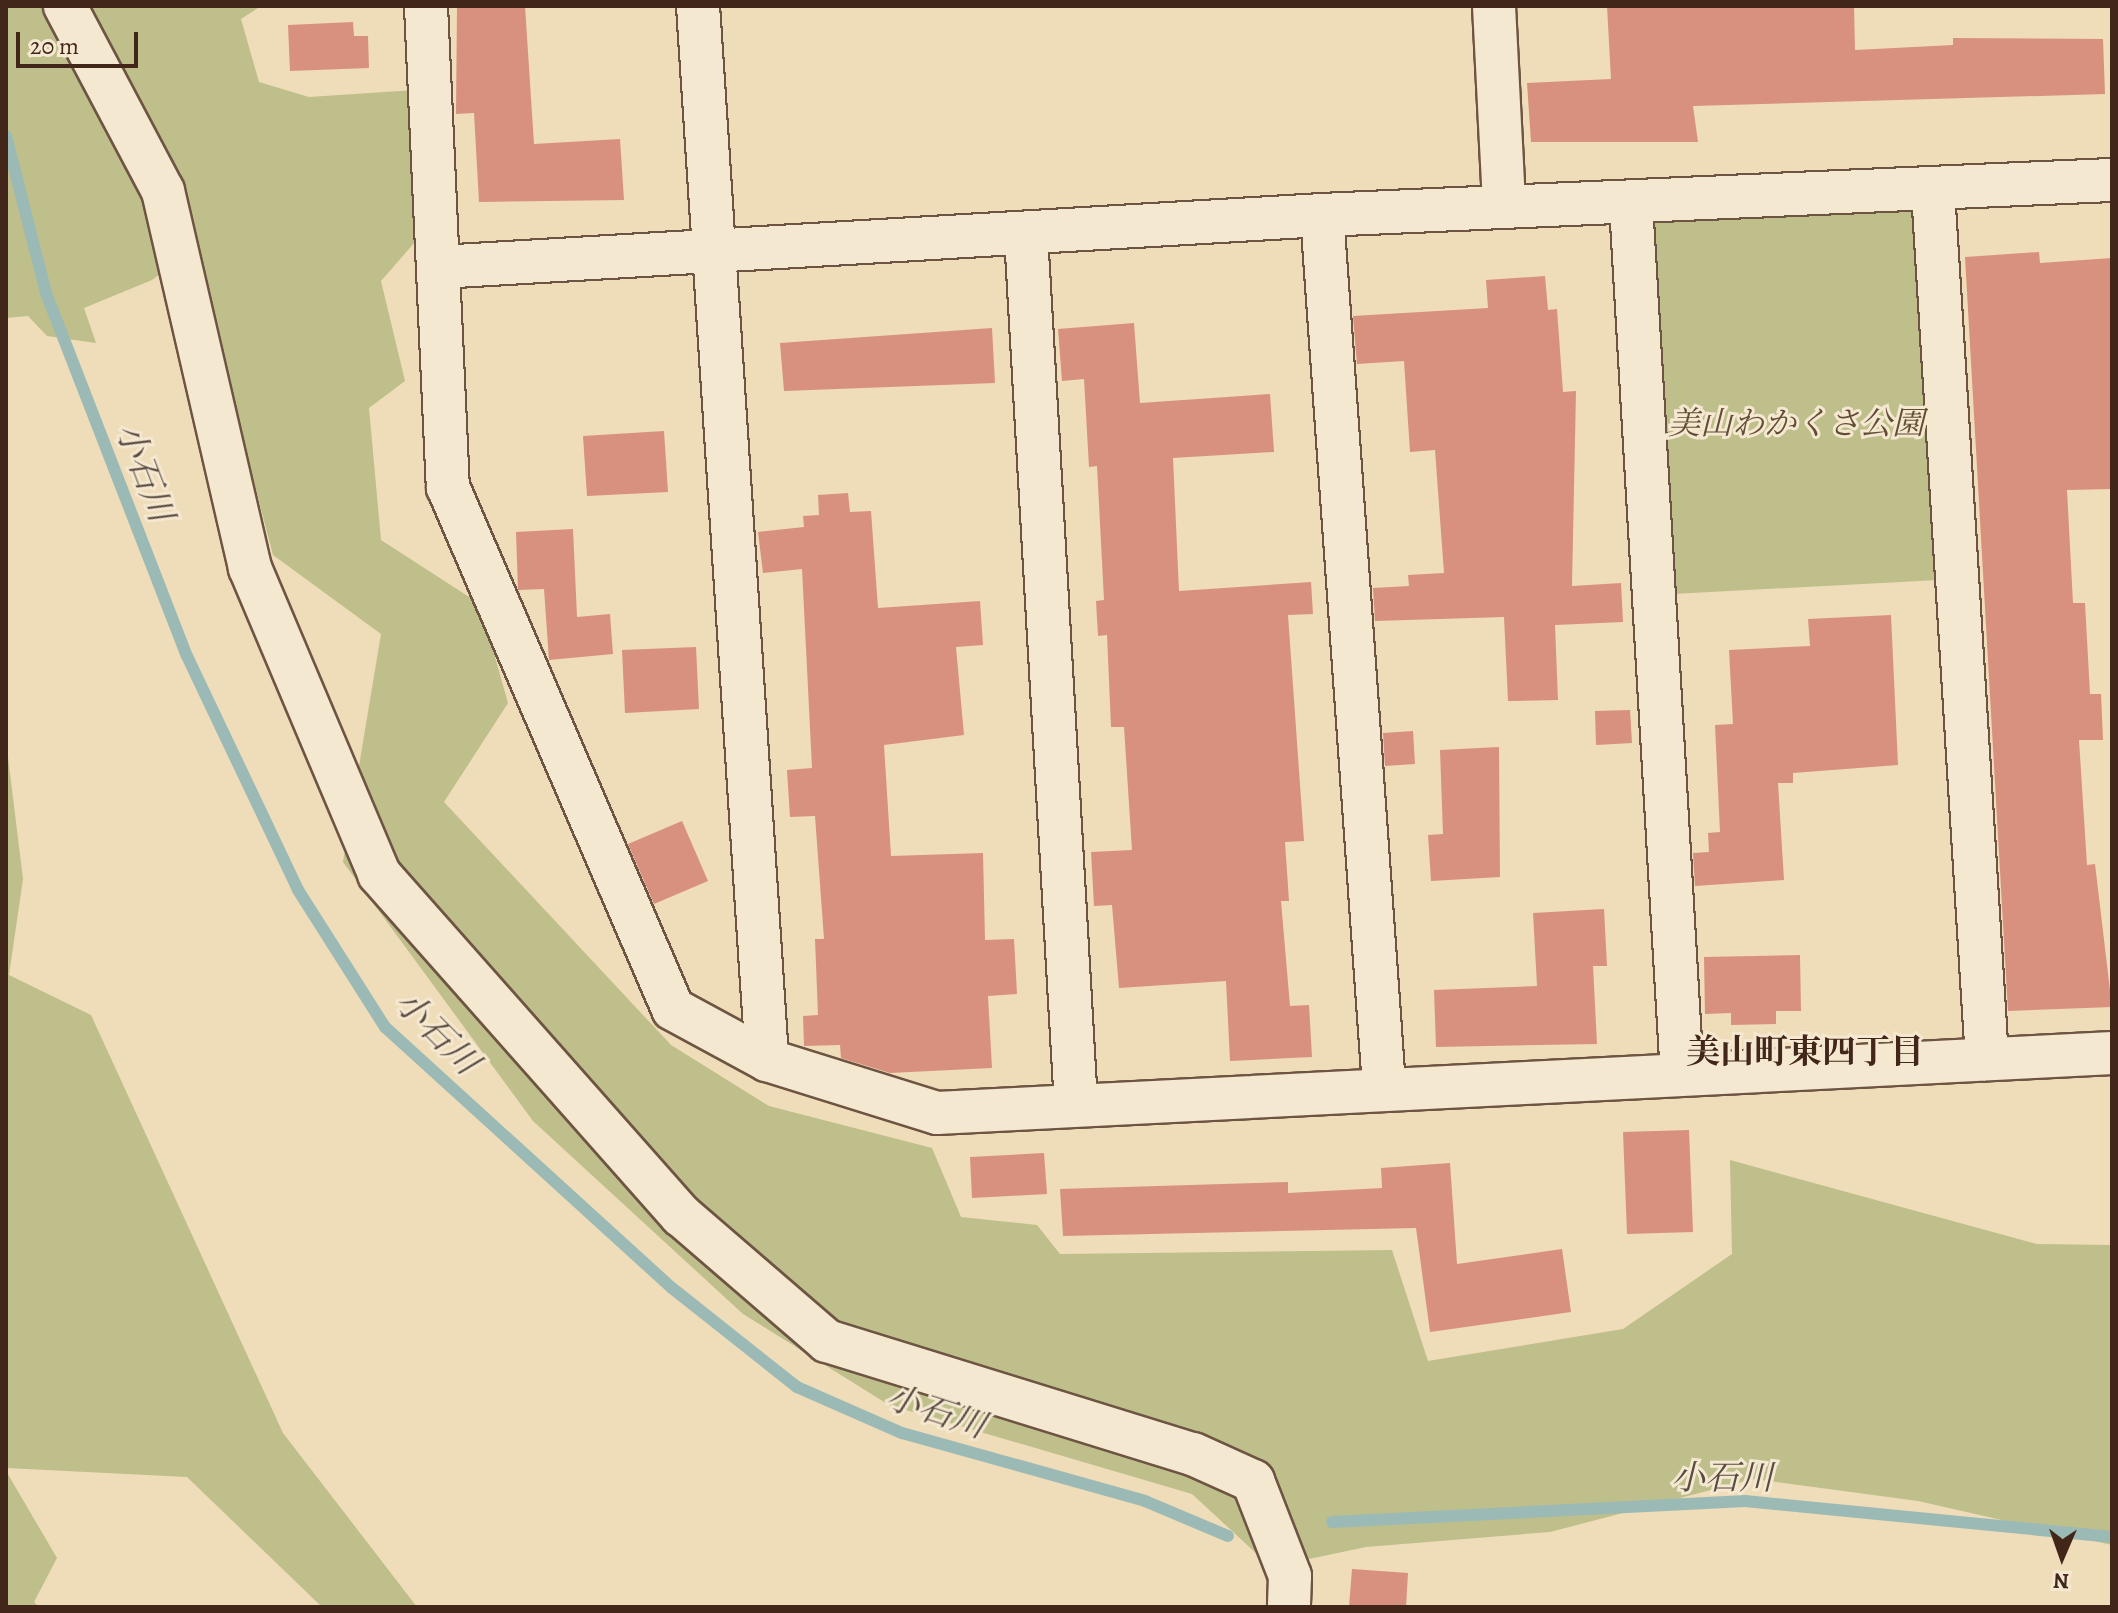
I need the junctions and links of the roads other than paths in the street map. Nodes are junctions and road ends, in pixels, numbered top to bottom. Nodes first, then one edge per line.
1 (65, 6) edge
2 (426, 6) edge
3 (698, 6) edge
4 (1494, 6) edge
5 (2112, 180) edge
6 (1933, 191) junction
7 (1631, 204) junction
8 (1504, 206) junction
9 (1322, 215) junction
10 (1026, 235) junction
11 (711, 253) junction
12 (439, 267) junction
13 (2112, 1053) edge
14 (1987, 1059) junction
15 (767, 1060) junction
16 (1682, 1074) junction
17 (1384, 1087) junction
18 (1076, 1105) junction
19 (1289, 1607) edge

1 - 19 street
2 - 12 street
3 - 11 street
4 - 8 street
5 - 6 street
6 - 7 street
6 - 14 street
7 - 8 street
7 - 16 street
8 - 9 street
9 - 10 street
9 - 17 street
10 - 11 street
10 - 18 street
11 - 12 street
11 - 15 street
12 - 15 street
13 - 14 street
14 - 16 street
15 - 18 street
16 - 17 street
17 - 18 street

